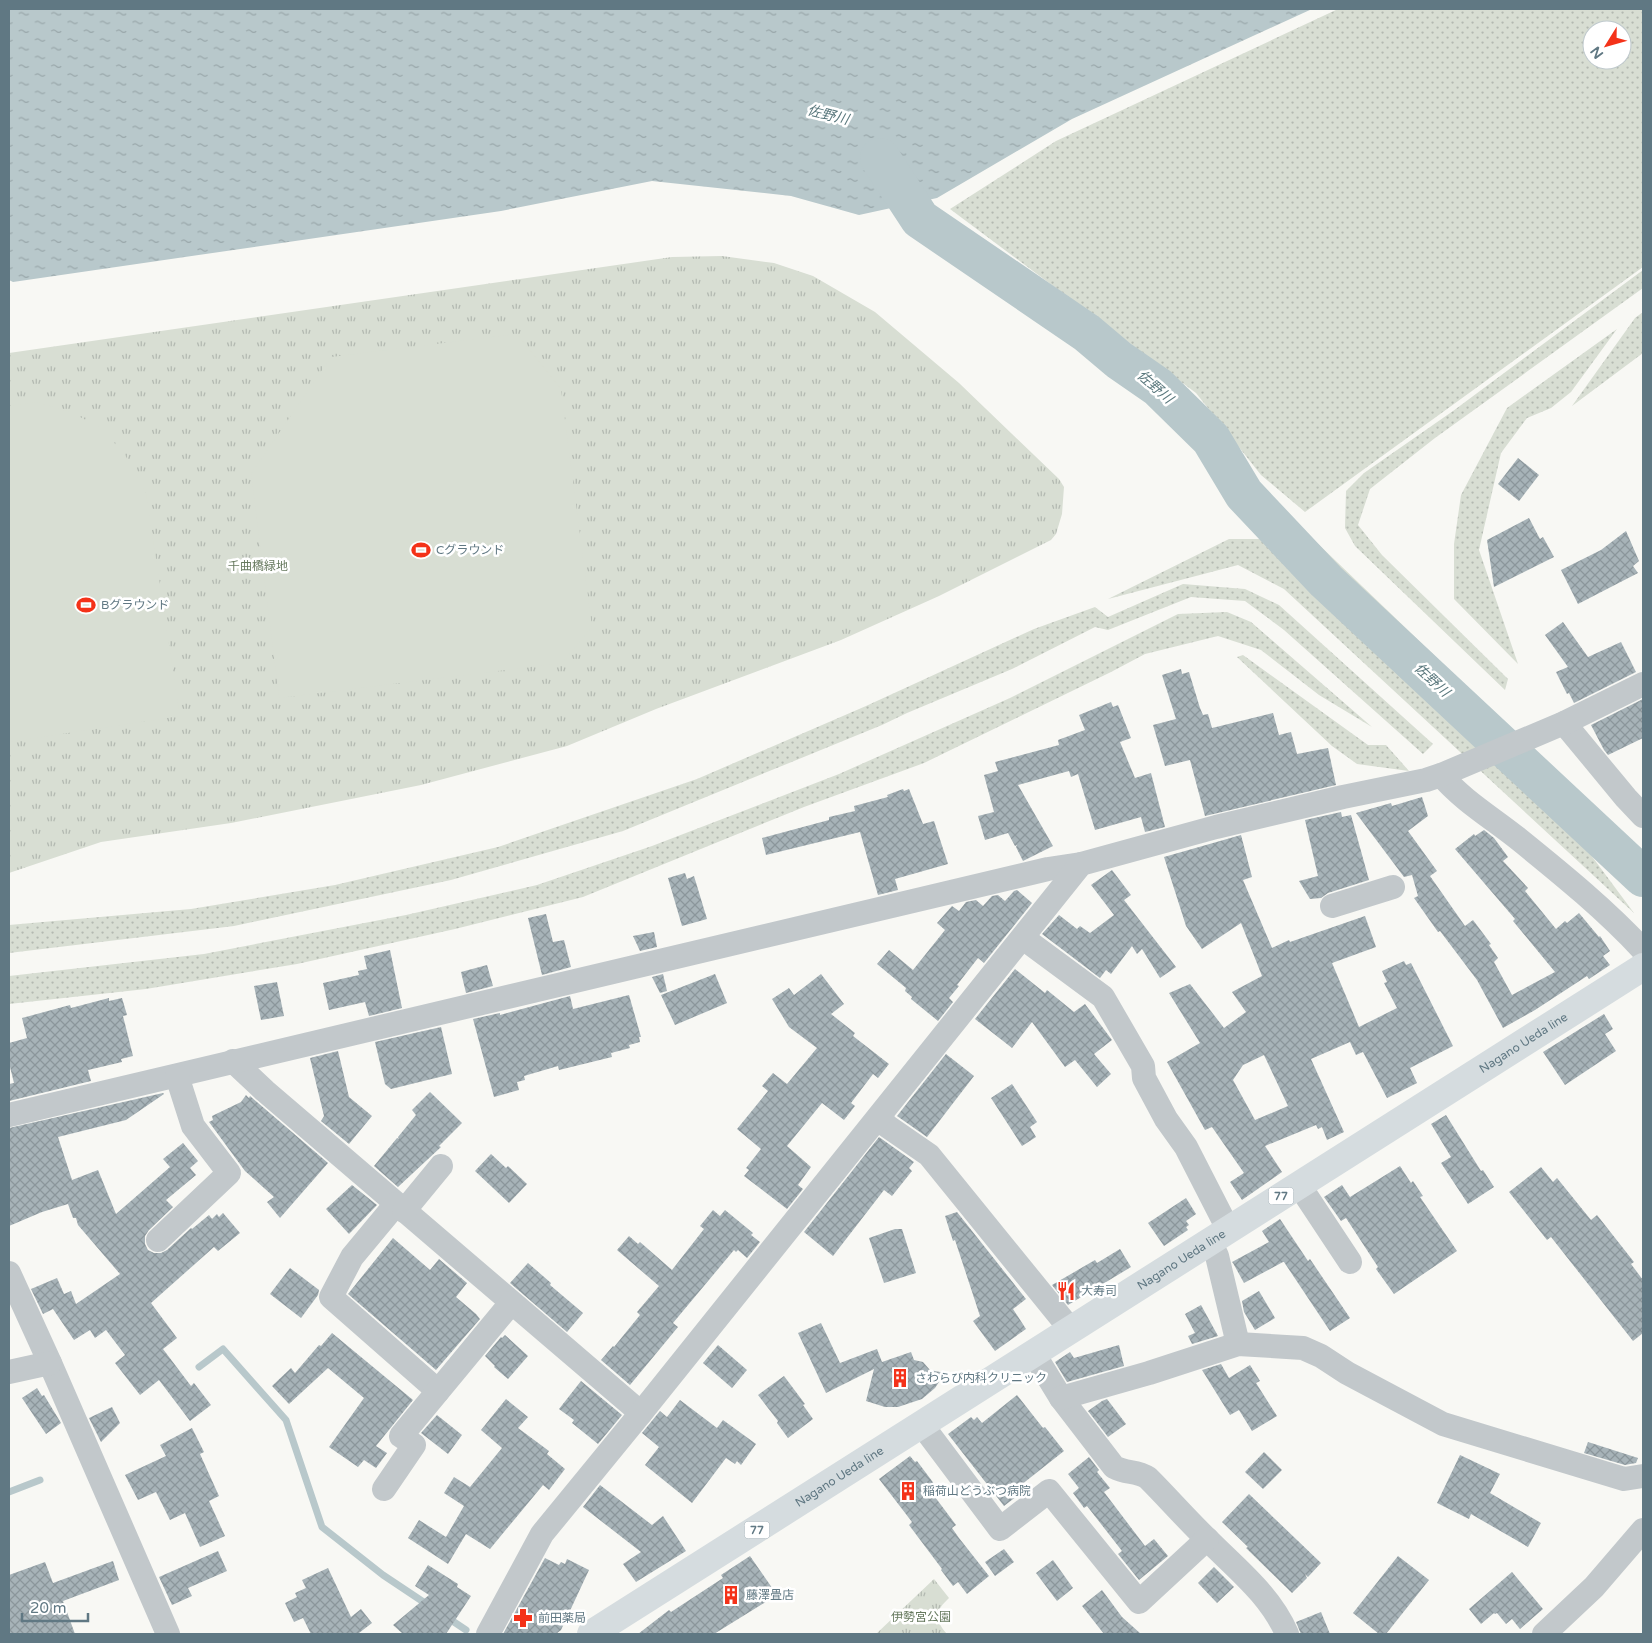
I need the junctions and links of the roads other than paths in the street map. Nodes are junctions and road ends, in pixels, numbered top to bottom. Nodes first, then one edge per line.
1 (1643, 684) edge
2 (1559, 726) junction
3 (1444, 774) junction
4 (1643, 816) edge
5 (1081, 864) junction
6 (1393, 887) dead end
7 (1332, 906) dead end
8 (1023, 938) junction
9 (1643, 950) edge
10 (1643, 967) edge
11 (233, 1061) junction
12 (177, 1076) junction
13 (9, 1115) edge
14 (880, 1118) junction
15 (441, 1166) dead end
16 (1298, 1185) junction
17 (400, 1207) junction
18 (1219, 1235) junction
19 (158, 1240) dead end
20 (1350, 1262) dead end
21 (9, 1273) edge
22 (511, 1302) junction
23 (1071, 1330) junction
24 (1238, 1344) junction
25 (1034, 1354) junction
26 (50, 1363) junction
27 (9, 1372) edge
28 (438, 1391) junction
29 (1061, 1398) junction
30 (641, 1413) junction
31 (922, 1425) junction
32 (1643, 1476) edge
33 (384, 1489) dead end
34 (1643, 1530) edge
35 (1207, 1539) junction
36 (168, 1634) edge
37 (488, 1634) edge
38 (591, 1634) edge
39 (1287, 1634) edge
40 (1544, 1634) edge

1 - 2 street
2 - 3 street
2 - 4 street
3 - 5 street
3 - 9 street
5 - 8 street
5 - 11 street
6 - 7 street
8 - 14 street
8 - 18 street
10 - 16 main road, Nagano Ueda line / 77
11 - 12 street
11 - 17 street
12 - 13 street
12 - 19 street
14 - 23 street
14 - 30 street
15 - 17 street
16 - 18 main road, Nagano Ueda line / 77
16 - 20 street
17 - 22 street
17 - 28 street
18 - 23 main road, Nagano Ueda line / 77
18 - 24 street
21 - 26 street
22 - 28 street
22 - 30 street
23 - 25 main road, Nagano Ueda line / 77
24 - 29 street
24 - 32 street
25 - 29 street
25 - 31 main road, Nagano Ueda line / 77
26 - 27 street
26 - 36 street
28 - 33 street
29 - 35 street
30 - 37 street
31 - 35 street
31 - 38 main road, Nagano Ueda line / 77
34 - 40 street
35 - 39 street

